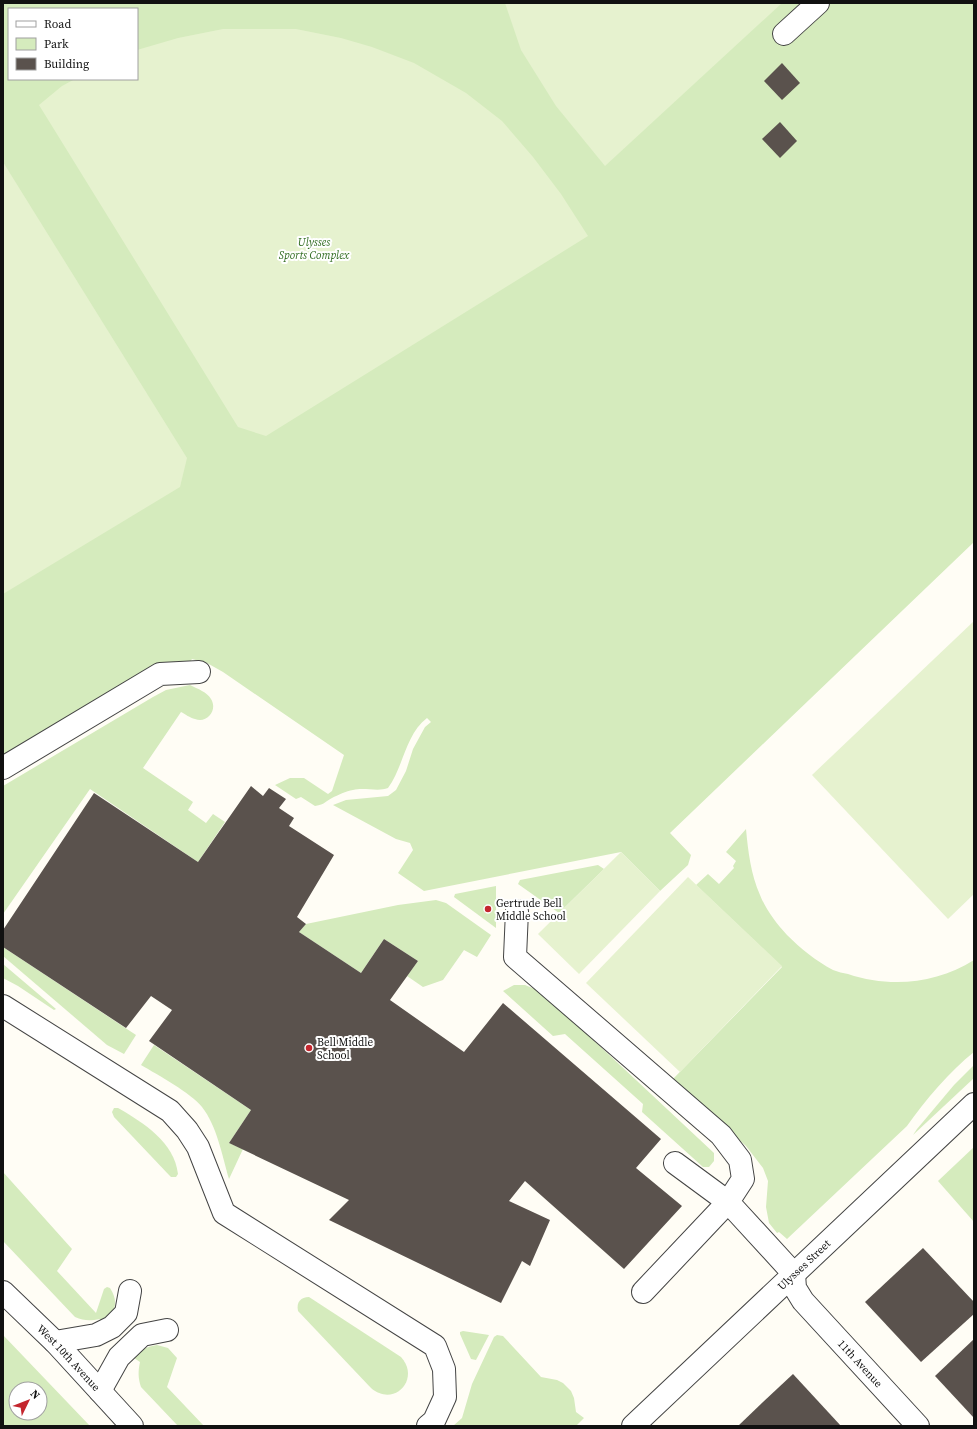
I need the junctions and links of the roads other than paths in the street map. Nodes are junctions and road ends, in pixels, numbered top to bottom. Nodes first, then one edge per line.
1 (818, 3) edge
2 (784, 34) dead end
3 (199, 672) dead end
4 (3, 768) edge
5 (517, 911) dead end
6 (3, 1006) edge
7 (974, 1104) edge
8 (675, 1163) dead end
9 (728, 1202) junction
10 (794, 1274) junction
11 (130, 1291) dead end
12 (3, 1292) edge
13 (643, 1292) dead end
14 (167, 1330) dead end
15 (54, 1342) junction
16 (100, 1391) junction
17 (916, 1425) edge
18 (132, 1426) edge
19 (428, 1426) edge
20 (633, 1426) edge

1 - 2 street
3 - 4 street
5 - 9 street
6 - 19 street
7 - 10 street, Ulysses Street
8 - 9 street
9 - 10 street
9 - 13 street
10 - 17 street, 11th Avenue
10 - 20 street, Ulysses Street
11 - 15 street
12 - 15 street, West 10th Avenue
14 - 16 street
15 - 16 street, West 10th Avenue
16 - 18 street, West 10th Avenue

